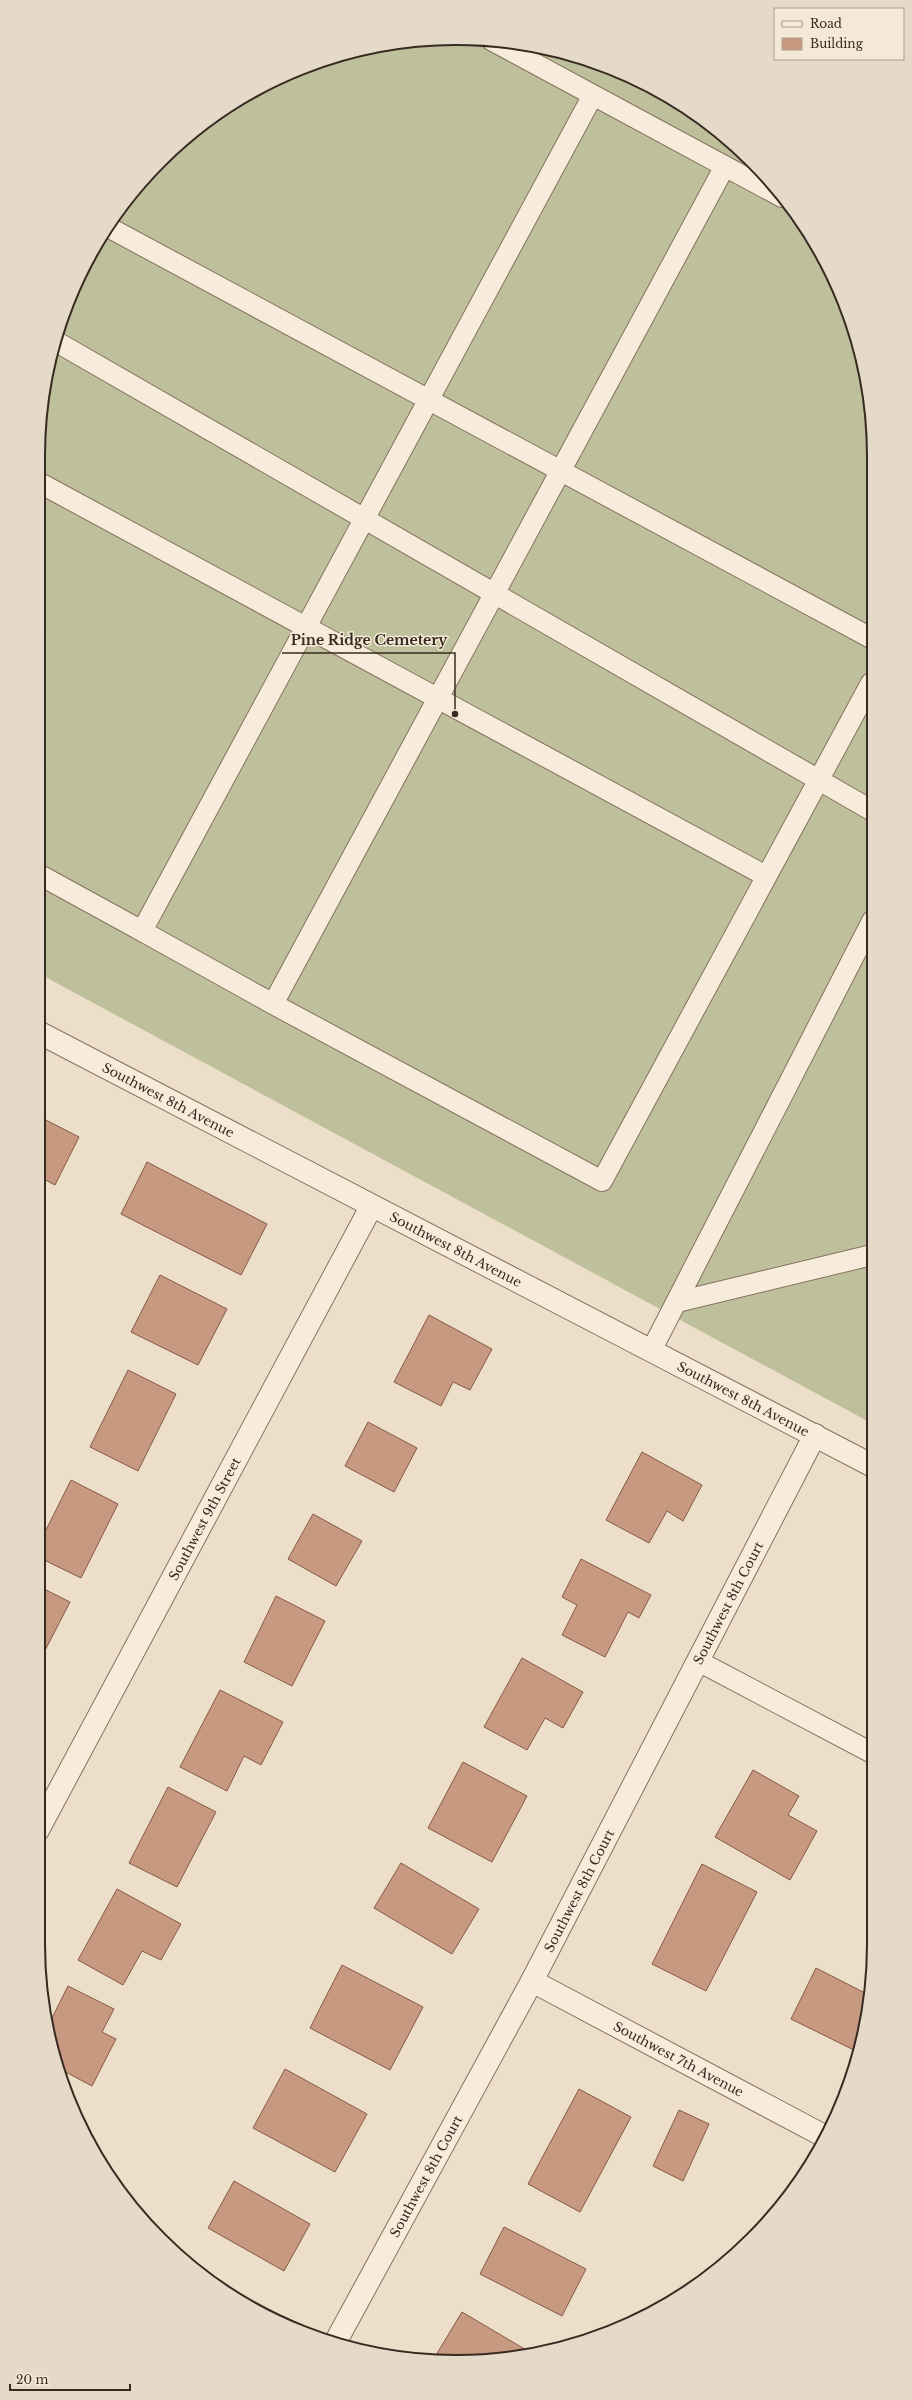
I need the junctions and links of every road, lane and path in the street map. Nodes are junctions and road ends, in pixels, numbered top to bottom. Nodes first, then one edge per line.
1 (507, 49) edge
2 (593, 95) junction
3 (725, 166) junction
4 (769, 190) edge
5 (113, 230) edge
6 (61, 344) edge
7 (429, 399) junction
8 (560, 471) junction
9 (45, 486) edge
10 (364, 520) junction
11 (494, 594) junction
12 (306, 627) junction
13 (867, 636) edge
14 (867, 690) edge
15 (437, 698) junction
16 (818, 780) junction
17 (867, 808) edge
18 (766, 876) junction
19 (45, 878) edge
20 (142, 931) junction
21 (867, 931) edge
22 (273, 1004) junction
23 (45, 1036) edge
24 (371, 1206) junction
25 (867, 1256) edge
26 (677, 1302) junction
27 (651, 1351) junction
28 (815, 1435) junction
29 (867, 1463) edge
30 (698, 1661) junction
31 (867, 1750) edge
32 (45, 1817) edge
33 (532, 1981) junction
34 (821, 2134) edge
35 (338, 2337) edge

1 - 2 lane
2 - 3 lane
2 - 7 lane
3 - 4 lane
3 - 8 lane
5 - 7 lane
6 - 10 lane
7 - 8 lane
7 - 10 lane
8 - 11 lane
8 - 13 lane
9 - 12 lane
10 - 11 lane
10 - 12 lane
11 - 15 lane
11 - 16 lane
12 - 15 lane
12 - 20 lane
14 - 16 lane
15 - 18 lane
15 - 22 lane
16 - 17 lane
16 - 18 lane
18 - 22 lane
19 - 20 lane
20 - 22 lane
21 - 26 lane
23 - 24 street, Southwest 8th Avenue
24 - 27 street, Southwest 8th Avenue
24 - 32 street, Southwest 9th Street
25 - 26 lane
26 - 27 lane
27 - 28 street, Southwest 8th Avenue
28 - 29 street, Southwest 8th Avenue
28 - 30 street, Southwest 8th Court
30 - 31 lane
30 - 33 street, Southwest 8th Court
33 - 34 street, Southwest 7th Avenue
33 - 35 street, Southwest 8th Court

